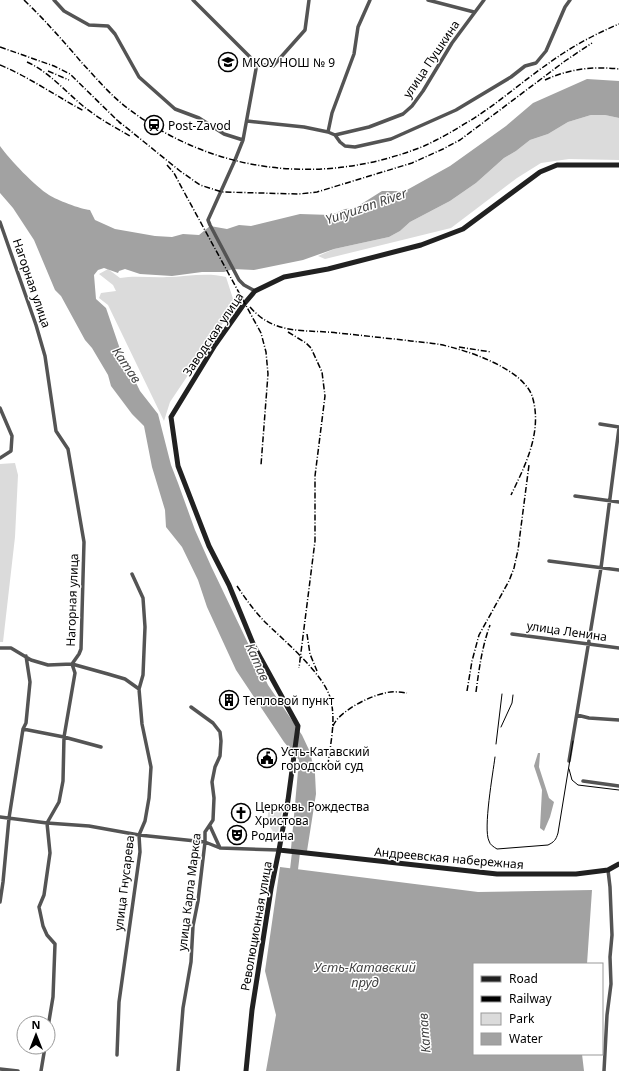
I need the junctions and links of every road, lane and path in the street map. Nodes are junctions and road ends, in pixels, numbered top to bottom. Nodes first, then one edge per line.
1 (54, 0) edge
2 (193, 0) edge
3 (309, 0) edge
4 (370, 0) edge
5 (428, 0) edge
6 (484, 0) edge
7 (570, 0) edge
8 (474, 12) junction
9 (255, 64) junction
10 (247, 121) junction
11 (328, 132) junction
12 (335, 135) junction
13 (243, 140) junction
14 (619, 165) edge
15 (0, 222) edge
16 (256, 291) junction
17 (0, 408) edge
18 (600, 424) dead end
19 (619, 428) edge
20 (0, 458) edge
21 (575, 496) dead end
22 (609, 502) junction
23 (619, 502) edge
24 (549, 561) dead end
25 (601, 568) junction
26 (619, 570) edge
27 (132, 574) dead end
28 (512, 634) dead end
29 (588, 644) junction
30 (0, 648) edge
31 (619, 648) edge
32 (26, 656) junction
33 (72, 664) junction
34 (139, 689) junction
35 (191, 707) dead end
36 (576, 715) junction
37 (619, 720) edge
38 (298, 726) joint
39 (23, 729) junction
40 (64, 737) junction
41 (101, 747) dead end
42 (569, 761) dead end
43 (584, 781) dead end
44 (619, 786) edge
45 (0, 817) edge
46 (9, 818) junction
47 (47, 823) junction
48 (210, 826) junction
49 (139, 835) junction
50 (205, 842) junction
51 (220, 848) junction
52 (279, 850) junction
53 (619, 864) edge
54 (608, 870) junction
55 (1, 896) edge
56 (0, 902) edge
57 (50, 1015) edge
58 (44, 1055) edge
59 (117, 1055) dead end
60 (0, 1069) edge
61 (18, 1071) edge
62 (41, 1071) edge
63 (178, 1071) edge
64 (246, 1071) edge
65 (604, 1071) edge

1 - 13 street
2 - 9 street
3 - 9 street
4 - 11 street
5 - 8 street
6 - 8 street, улица Пушкина
7 - 12 street
8 - 12 street, улица Пушкина
9 - 10 street
10 - 11 street
10 - 13 street
11 - 12 street
13 - 16 street
14 - 16 street, Заводская улица
15 - 33 street, Нагорная улица
16 - 38 street, Заводская улица
17 - 20 street
18 - 19 street
19 - 22 street
21 - 22 street
22 - 23 street
22 - 25 street
24 - 25 street
25 - 26 street
25 - 29 street
27 - 34 street, улица Гнусарева
28 - 29 street, улица Ленина
29 - 31 street, улица Ленина
29 - 36 street
30 - 32 street
32 - 33 street
32 - 39 street
33 - 34 street
33 - 40 street, Нагорная улица
34 - 49 street, улица Гнусарева
35 - 48 street, улица Карла Маркса
36 - 37 street
36 - 42 street
38 - 52 street, Революционная улица
39 - 40 street
39 - 46 street
40 - 41 street
40 - 47 street, Нагорная улица
43 - 44 street
45 - 46 street
46 - 47 street
46 - 55 street
47 - 49 street
47 - 57 street
48 - 50 street, улица Карла Маркса
48 - 51 street
49 - 50 street
49 - 59 street, улица Гнусарева
50 - 51 street
50 - 63 street, улица Карла Маркса
51 - 52 street
52 - 54 street, Андреевская набережная
52 - 64 street, Революционная улица
53 - 54 street
54 - 65 street
55 - 56 street
58 - 62 street
60 - 61 street

